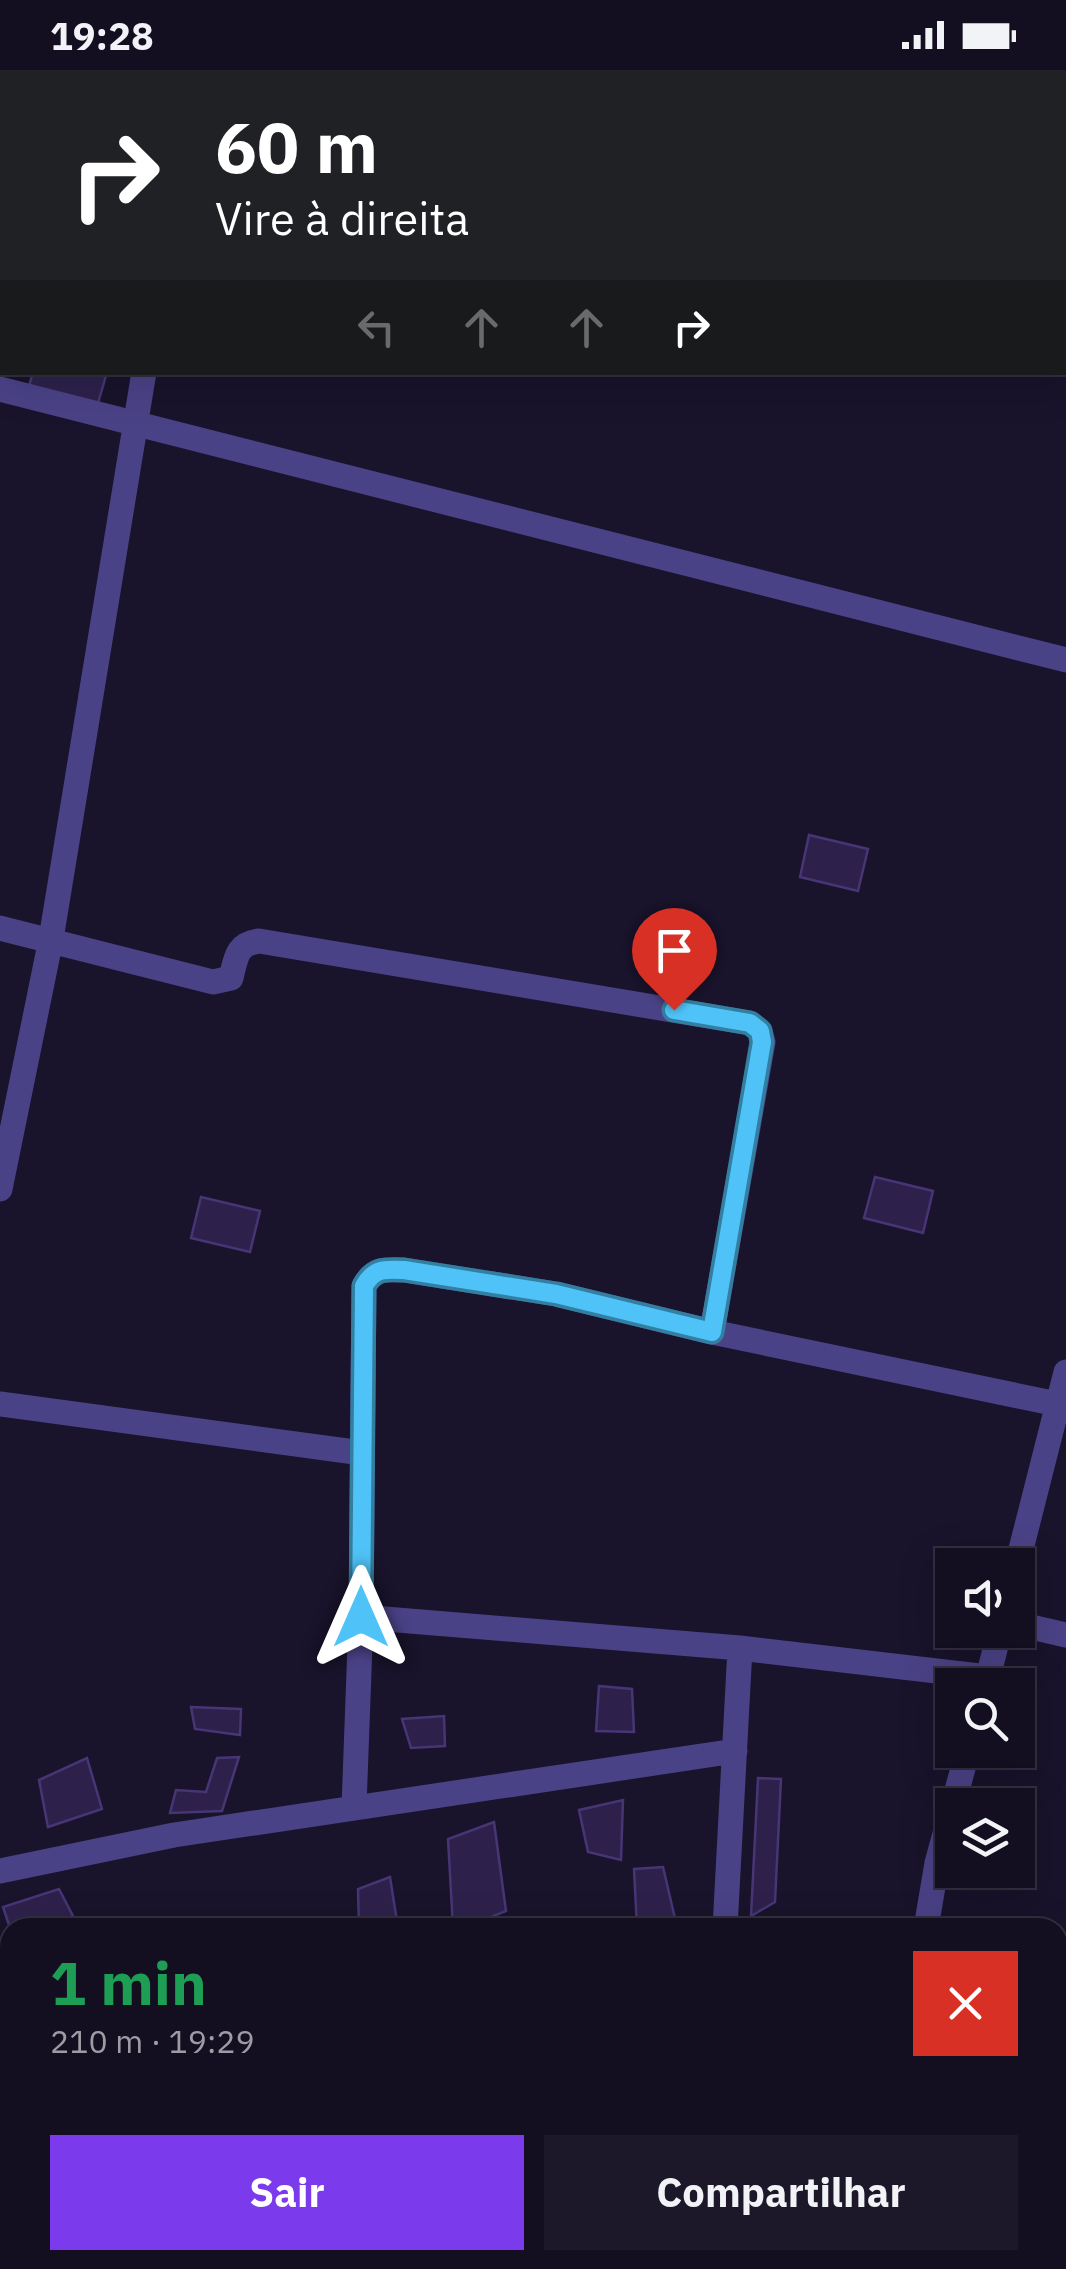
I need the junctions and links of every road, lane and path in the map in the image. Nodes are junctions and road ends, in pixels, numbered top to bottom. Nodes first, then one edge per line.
1 (143, 375) edge
2 (0, 389) edge
3 (135, 424) junction
4 (1066, 660) edge
5 (0, 928) edge
6 (51, 940) junction
7 (0, 1189) edge
8 (712, 1332) junction
9 (1066, 1372) edge
10 (0, 1404) edge
11 (1057, 1404) junction
12 (362, 1453) junction
13 (1021, 1548) edge
14 (361, 1617) junction
15 (1035, 1628) edge
16 (1066, 1635) edge
17 (740, 1648) junction
18 (935, 1674) edge
19 (735, 1751) junction
20 (354, 1807) junction
21 (0, 1871) edge
22 (935, 1875) edge
23 (726, 1918) edge
24 (928, 1918) edge

1 - 3 street
2 - 3 street
3 - 4 street
3 - 6 street
5 - 6 street
6 - 7 street
6 - 8 street
8 - 11 street
8 - 12 street
9 - 11 street
10 - 12 street
11 - 13 street
12 - 14 street
14 - 17 street
14 - 20 street
15 - 16 street
17 - 18 street
17 - 19 street
19 - 20 street
19 - 23 street
20 - 21 street
22 - 24 street

